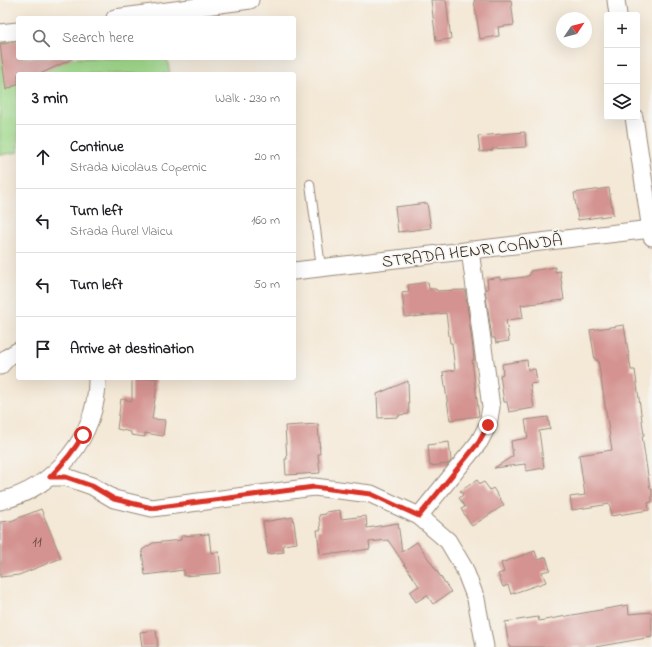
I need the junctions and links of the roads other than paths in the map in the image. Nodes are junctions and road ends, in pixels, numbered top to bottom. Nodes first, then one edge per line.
1 (250, 0) edge
2 (616, 0) edge
3 (618, 12) edge
4 (129, 16) edge
5 (16, 31) edge
6 (0, 33) edge
7 (634, 120) edge
8 (310, 184) dead end
9 (651, 233) edge
10 (470, 250) junction
11 (321, 267) junction
12 (296, 271) edge
13 (16, 352) edge
14 (0, 366) edge
15 (97, 380) edge
16 (50, 477) junction
17 (0, 501) edge
18 (419, 516) junction
19 (485, 647) edge

1 - 4 street
2 - 3 street
5 - 6 street
7 - 9 street
8 - 11 lane
9 - 10 street, STRADA HENRI COANDĂ
10 - 11 street, STRADA HENRI COANDĂ
10 - 18 street
11 - 12 street, STRADA HENRI COANDĂ
13 - 14 street
15 - 16 street
16 - 17 street
16 - 18 street
18 - 19 street

